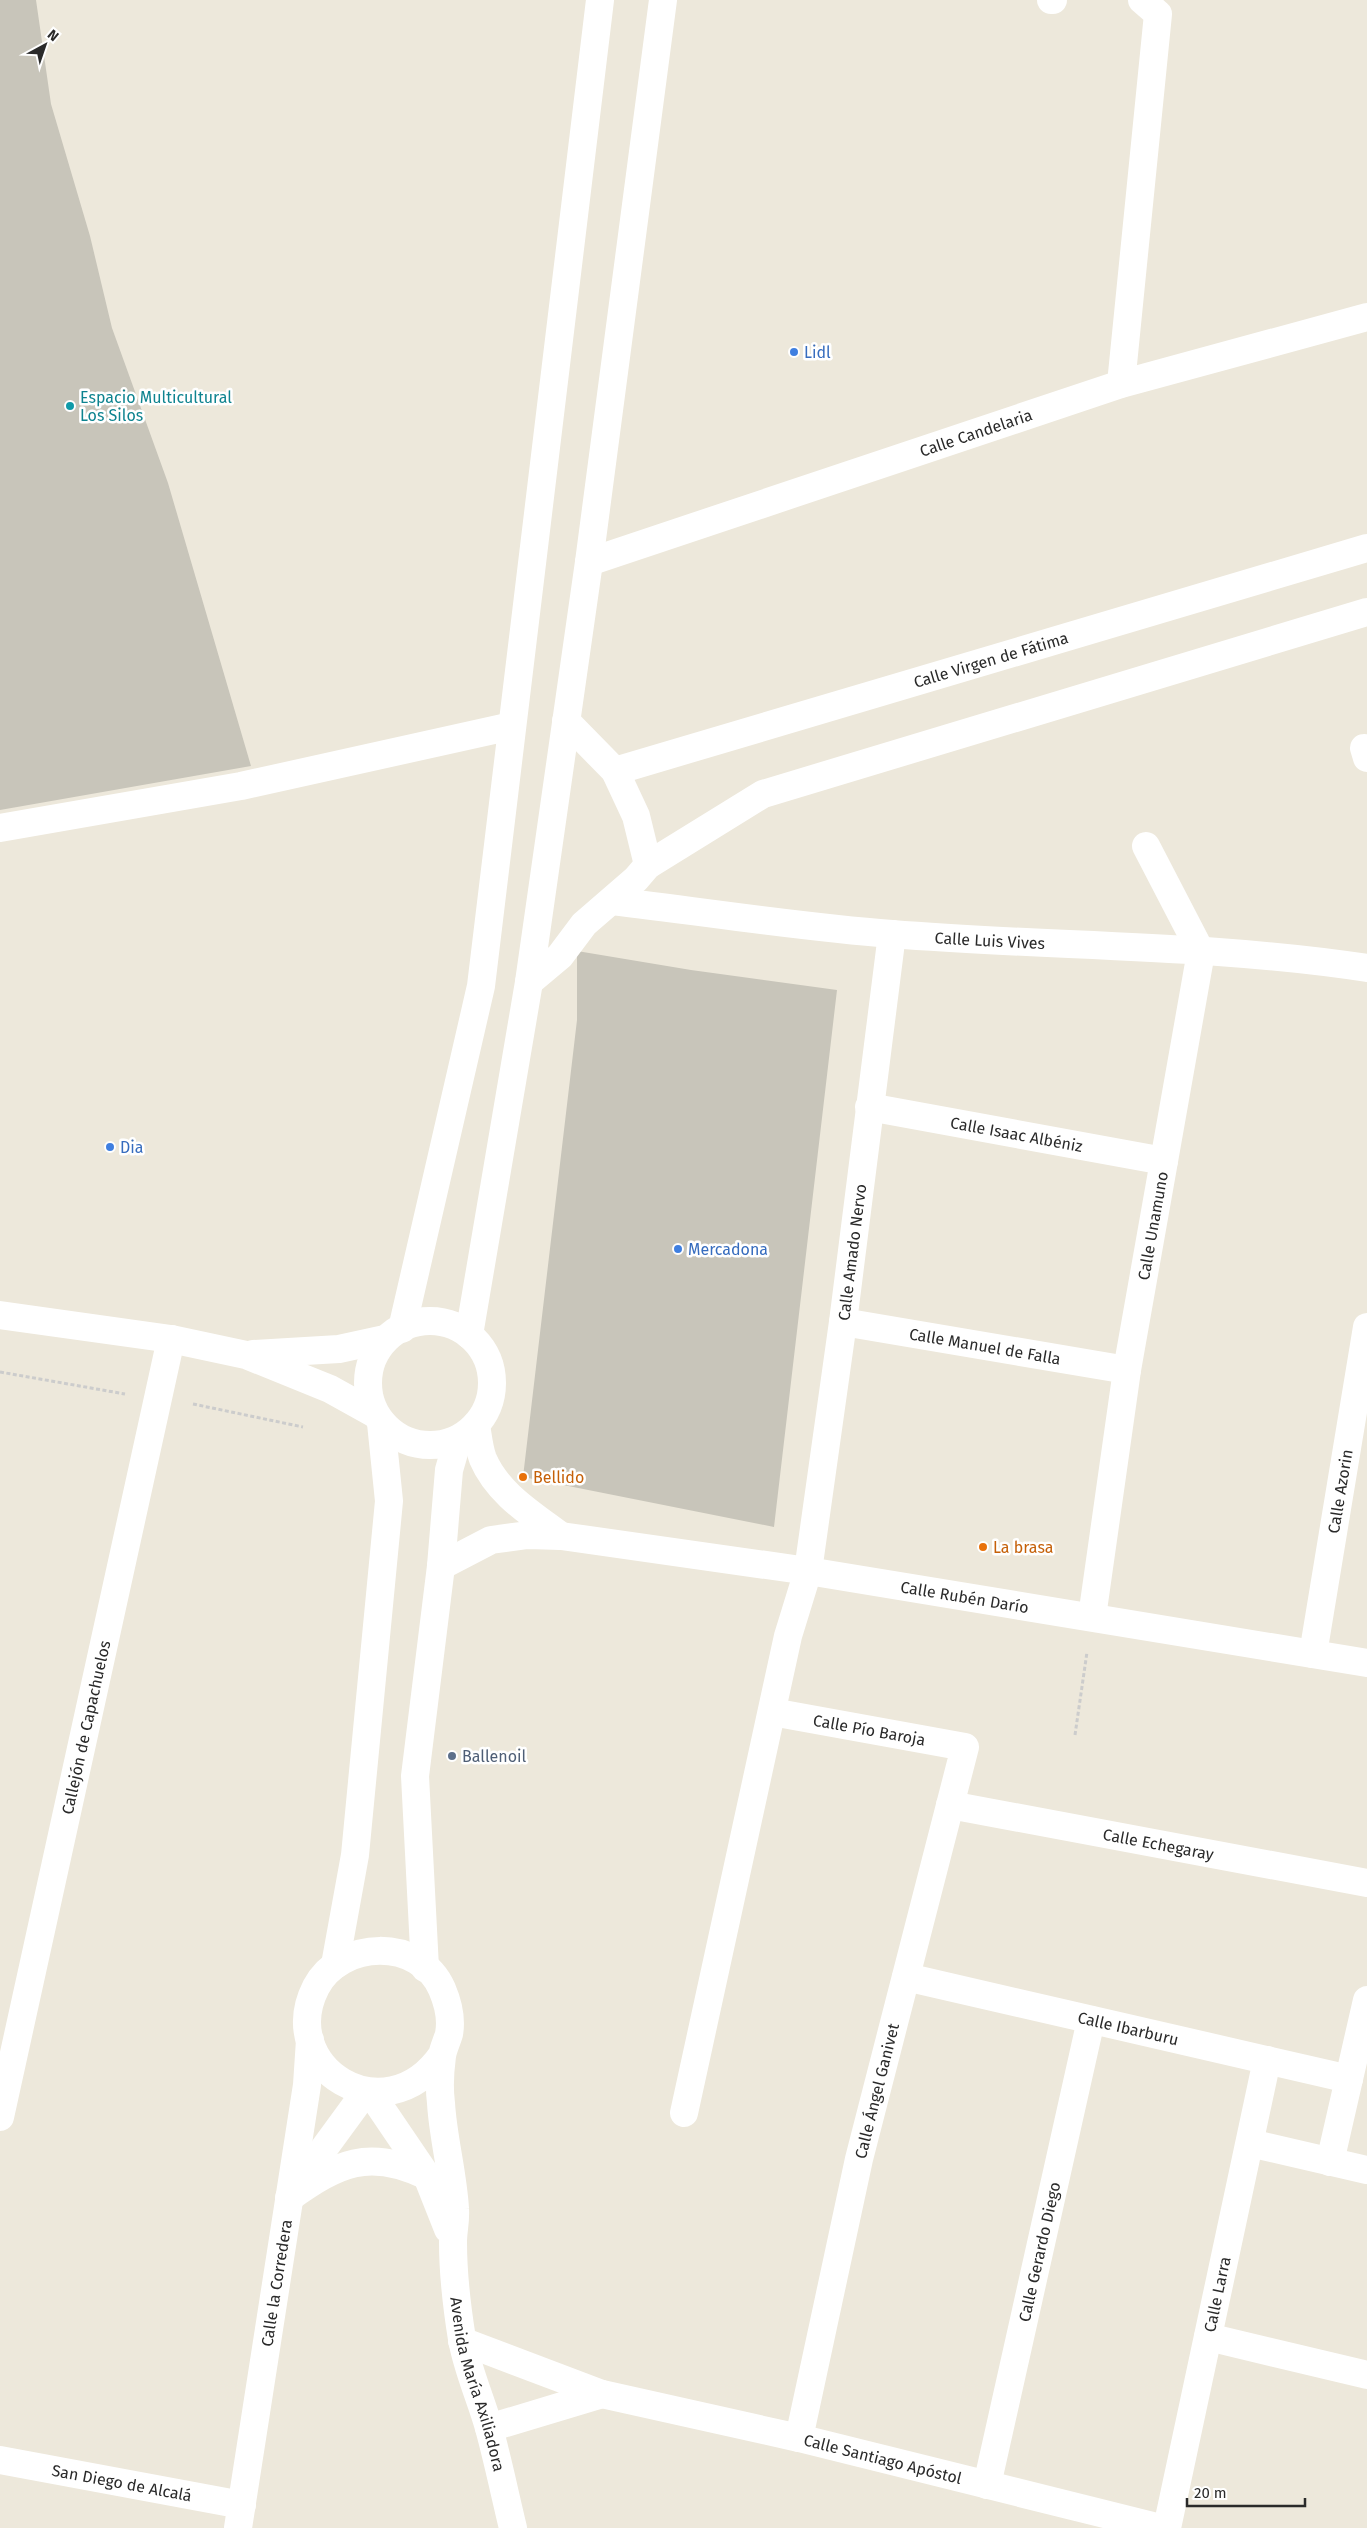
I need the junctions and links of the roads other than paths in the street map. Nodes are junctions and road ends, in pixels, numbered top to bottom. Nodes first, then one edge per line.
1 (600, 0) edge
2 (663, 0) edge
3 (1142, 0) edge
4 (1367, 317) edge
5 (1121, 384) junction
6 (1367, 548) edge
7 (589, 562) junction
8 (1367, 612) edge
9 (566, 721) junction
10 (512, 726) junction
11 (615, 771) junction
12 (0, 828) edge
13 (1146, 846) dead end
14 (648, 865) junction
15 (612, 901) junction
16 (892, 934) junction
17 (1201, 952) junction
18 (1367, 968) edge
19 (528, 982) junction
20 (869, 1107) junction
21 (1164, 1161) junction
22 (0, 1315) edge
23 (844, 1322) junction
24 (1367, 1327) edge
25 (393, 1334) junction
26 (469, 1335) junction
27 (171, 1339) junction
28 (246, 1355) junction
29 (1127, 1370) junction
30 (378, 1418) junction
31 (467, 1432) junction
32 (561, 1536) junction
33 (441, 1566) junction
34 (808, 1571) junction
35 (1092, 1617) junction
36 (1313, 1654) junction
37 (1367, 1663) edge
38 (772, 1712) junction
39 (965, 1747) joint
40 (950, 1804) junction
41 (1367, 1883) edge
42 (335, 1965) junction
43 (425, 1968) junction
44 (906, 1977) junction
45 (1367, 2000) edge
46 (1091, 2020) junction
47 (310, 2038) junction
48 (442, 2054) junction
49 (1267, 2060) junction
50 (1349, 2079) junction
51 (368, 2092) junction
52 (684, 2113) dead end
53 (0, 2117) edge
54 (1250, 2143) junction
55 (1330, 2162) junction
56 (1367, 2170) edge
57 (427, 2176) junction
58 (289, 2198) junction
59 (453, 2242) junction
60 (1208, 2337) junction
61 (462, 2341) junction
62 (1367, 2375) edge
63 (602, 2394) junction
64 (489, 2428) junction
65 (799, 2438) junction
66 (0, 2460) edge
67 (987, 2485) junction
68 (240, 2516) edge
69 (513, 2528) edge
70 (1161, 2528) edge
71 (1167, 2528) edge

1 - 10 street
2 - 7 street
3 - 5 street
4 - 5 street, Calle Candelaria
5 - 7 street, Calle Candelaria
6 - 11 street, Calle Virgen de Fátima
7 - 9 street
8 - 14 street
9 - 11 street
9 - 19 street
10 - 12 street
10 - 25 street
11 - 14 street
13 - 17 street
14 - 15 street
15 - 16 street, Calle Luis Vives
15 - 19 street
16 - 17 street, Calle Luis Vives
16 - 20 street, Calle Amado Nervo
17 - 18 street, Calle Luis Vives
17 - 21 street, Calle Unamuno
19 - 26 street
20 - 21 street, Calle Isaac Albéniz
20 - 23 street, Calle Amado Nervo
21 - 29 street, Calle Unamuno
22 - 27 street
23 - 29 street, Calle Manuel de Falla
23 - 34 street, Calle Amado Nervo
24 - 36 street, Calle Azorin
25 - 26 street
25 - 28 street
25 - 30 street
26 - 31 street
27 - 28 street
27 - 53 street, Callejón de Capachuelos
28 - 30 street
29 - 35 street, Calle Unamuno
30 - 31 street
30 - 42 street
31 - 32 street
31 - 33 street
32 - 33 street, Calle Rubén Darío
32 - 34 street, Calle Rubén Darío
33 - 43 street
34 - 35 street, Calle Rubén Darío
34 - 38 street, Calle Amado Nervo
35 - 36 street, Calle Rubén Darío
36 - 37 street, Calle Rubén Darío
38 - 39 street, Calle Pío Baroja
38 - 52 street, Calle Amado Nervo
39 - 40 street, Calle Ángel Ganivet
40 - 41 street, Calle Echegaray
40 - 44 street, Calle Ángel Ganivet
42 - 43 street
42 - 47 street
43 - 48 street
44 - 46 street, Calle Ibarburu
44 - 65 street, Calle Ángel Ganivet
45 - 50 street
46 - 49 street, Calle Ibarburu
46 - 67 street, Calle Gerardo Diego
47 - 51 street
47 - 58 street, Calle la Corredera
48 - 51 street
48 - 59 street
49 - 50 street, Calle Ibarburu
49 - 54 street, Calle Larra
50 - 55 street
51 - 57 street
51 - 58 street
54 - 55 street
54 - 60 street, Calle Larra
55 - 56 street
57 - 58 street
57 - 59 street
58 - 68 street, Calle la Corredera
59 - 61 street, Avenida María Axiliadora
60 - 62 street
60 - 71 street, Calle Larra
61 - 63 street, Calle Santiago Apóstol
61 - 64 street, Avenida María Axiliadora
63 - 64 street, Calle Santiago Apóstol
63 - 65 street, Calle Santiago Apóstol
64 - 69 street, Avenida María Axiliadora
65 - 67 street, Calle Santiago Apóstol
66 - 68 street, San Diego de Alcalá
67 - 70 street, Calle Santiago Apóstol

